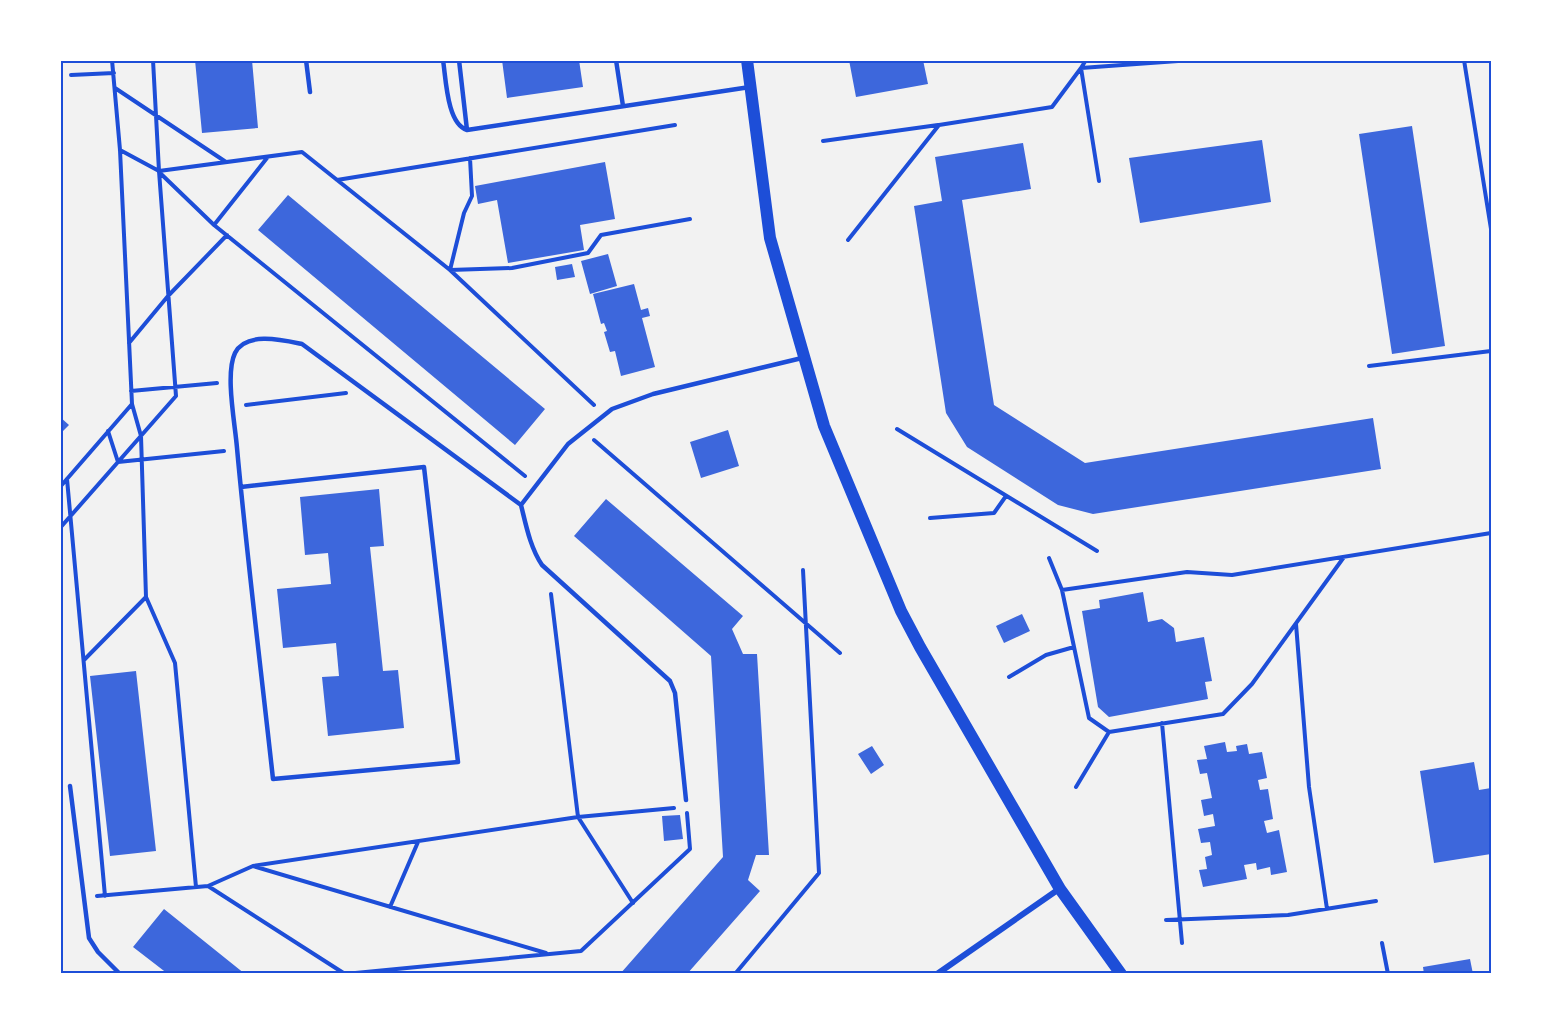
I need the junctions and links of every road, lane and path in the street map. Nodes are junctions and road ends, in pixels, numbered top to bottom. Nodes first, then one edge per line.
1 (112, 60) edge
2 (153, 60) edge
3 (306, 60) edge
4 (443, 60) edge
5 (459, 60) edge
6 (616, 60) edge
7 (747, 60) edge
8 (1086, 60) edge
9 (1184, 60) edge
10 (1192, 60) edge
11 (1464, 60) edge
12 (1081, 68) junction
13 (114, 73) junction
14 (71, 75) dead end
15 (115, 87) junction
16 (750, 87) junction
17 (310, 92) dead end
18 (622, 106) junction
19 (156, 117) junction
20 (675, 125) dead end
21 (939, 125) junction
22 (467, 130) junction
23 (823, 141) dead end
24 (120, 150) junction
25 (267, 157) junction
26 (470, 159) junction
27 (227, 162) junction
28 (159, 171) junction
29 (337, 180) junction
30 (1099, 181) dead end
31 (690, 219) dead end
32 (214, 225) junction
33 (1491, 229) edge
34 (227, 235) junction
35 (848, 240) dead end
36 (450, 270) junction
37 (168, 296) junction
38 (129, 343) junction
39 (1491, 351) edge
40 (805, 357) junction
41 (1369, 366) dead end
42 (231, 381) junction
43 (175, 386) junction
44 (131, 391) junction
45 (366, 391) junction
46 (132, 404) junction
47 (233, 406) junction
48 (603, 416) junction
49 (897, 429) dead end
50 (108, 431) junction
51 (585, 431) junction
52 (141, 436) junction
53 (237, 450) junction
54 (141, 459) junction
55 (118, 462) junction
56 (67, 479) junction
57 (537, 484) junction
58 (60, 487) edge
59 (241, 487) junction
60 (1006, 496) junction
61 (521, 505) junction
62 (70, 517) junction
63 (930, 518) dead end
64 (60, 528) edge
65 (1491, 533) edge
66 (1097, 551) dead end
67 (1345, 557) junction
68 (1049, 558) dead end
69 (548, 569) junction
70 (803, 570) dead end
71 (1062, 590) junction
72 (146, 597) junction
73 (806, 623) junction
74 (1296, 624) junction
75 (1074, 647) junction
76 (840, 653) dead end
77 (84, 661) junction
78 (1009, 677) dead end
79 (1162, 723) junction
80 (1108, 732) junction
81 (70, 786) dead end
82 (1076, 787) dead end
83 (686, 800) joint
84 (686, 807) junction
85 (578, 817) junction
86 (418, 842) junction
87 (253, 866) junction
88 (208, 886) junction
89 (196, 887) junction
90 (1060, 889) junction
91 (105, 896) junction
92 (83, 897) junction
93 (1376, 902) dead end
94 (633, 903) junction
95 (390, 907) junction
96 (1327, 909) junction
97 (1166, 920) dead end
98 (1180, 920) junction
99 (1182, 943) dead end
100 (1382, 943) dead end
101 (549, 954) junction
102 (120, 974) edge
103 (735, 974) edge
104 (937, 974) edge
105 (1121, 974) edge
106 (1388, 974) edge

1 - 13 path
2 - 19 path
3 - 17 lane
4 - 22 lane
5 - 22 lane
6 - 18 lane
7 - 16 main road
8 - 12 path
9 - 10 path
9 - 12 path
11 - 33 path
12 - 21 path
12 - 30 path
13 - 14 path
13 - 15 path
15 - 19 path
15 - 24 path
16 - 18 lane
16 - 40 main road
18 - 22 lane
19 - 27 path
19 - 28 path
20 - 26 path
21 - 23 path
21 - 35 path
24 - 28 path
24 - 38 path
25 - 27 path
25 - 29 path
25 - 32 path
26 - 29 path
26 - 36 path
27 - 28 path
28 - 32 path
28 - 37 path
29 - 36 path
31 - 36 path
32 - 34 path
34 - 37 path
34 - 57 path
36 - 48 path
37 - 38 path
37 - 43 path
38 - 44 path
39 - 41 path
40 - 48 lane
40 - 90 main road
42 - 43 path
42 - 45 lane
42 - 47 lane
43 - 44 path
43 - 52 path
44 - 46 path
45 - 47 path
45 - 61 lane
46 - 50 path
46 - 52 path
47 - 53 lane
48 - 51 lane
49 - 60 path
50 - 55 path
50 - 56 path
51 - 57 lane
51 - 73 path
52 - 54 path
52 - 55 path
53 - 54 path
53 - 59 lane
54 - 55 path
54 - 72 path
55 - 62 path
56 - 58 path
56 - 62 path
57 - 61 lane
59 - 59 lane
60 - 63 path
60 - 66 path
61 - 69 lane
62 - 64 path
62 - 77 path
65 - 67 path
67 - 71 path
67 - 74 path
68 - 71 path
69 - 83 lane
69 - 85 path
70 - 73 path
71 - 75 path
72 - 77 path
72 - 89 path
73 - 76 path
73 - 103 path
74 - 79 path
74 - 96 path
75 - 78 path
75 - 80 path
77 - 91 path
79 - 80 path
79 - 98 path
80 - 82 path
81 - 92 lane
83 - 84 path
84 - 85 path
84 - 94 path
85 - 86 path
85 - 94 path
86 - 87 path
86 - 95 path
87 - 88 path
87 - 95 path
88 - 89 path
88 - 101 path
89 - 91 path
90 - 104 street
90 - 105 main road
91 - 92 path
92 - 102 lane
93 - 96 path
94 - 101 path
95 - 101 path
96 - 98 path
97 - 98 path
98 - 99 path
100 - 106 path

